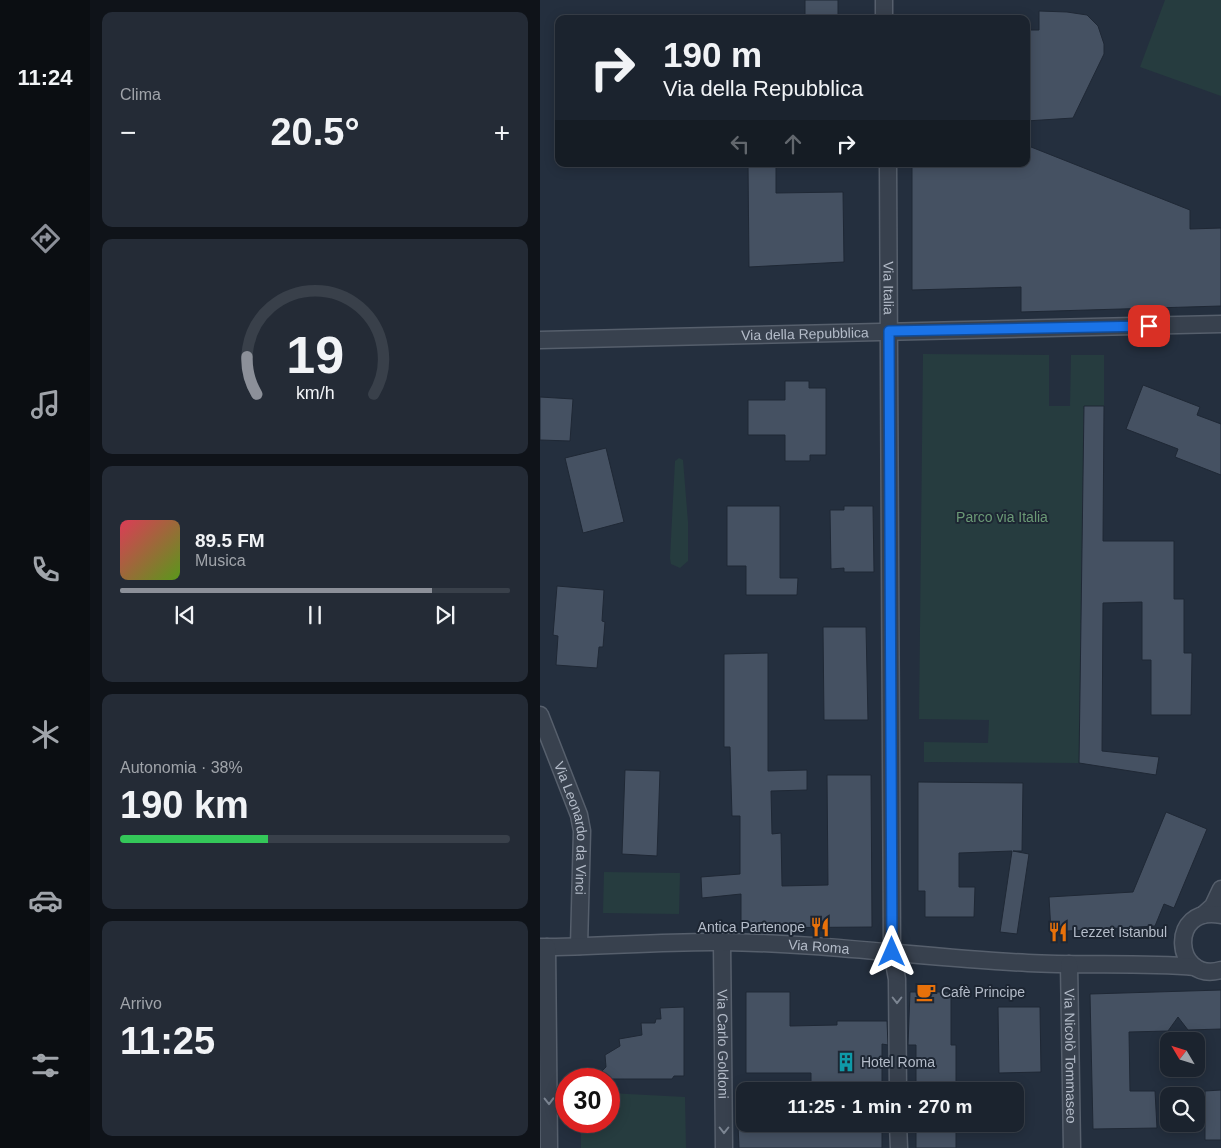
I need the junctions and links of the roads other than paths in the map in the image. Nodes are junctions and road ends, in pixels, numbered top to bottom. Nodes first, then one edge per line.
1 (884, 0) edge
2 (884, 15) edge
3 (888, 167) edge
4 (1221, 324) edge
5 (889, 331) junction
6 (540, 340) edge
7 (540, 714) edge
8 (1221, 889) edge
9 (1203, 915) junction
10 (1221, 916) edge
11 (1182, 939) junction
12 (722, 942) junction
13 (579, 946) junction
14 (544, 947) edge
15 (892, 952) junction
16 (1156, 963) junction
17 (1069, 964) junction
18 (1195, 967) junction
19 (1221, 970) edge
20 (898, 1082) edge
21 (898, 1132) edge
22 (549, 1148) edge
23 (724, 1148) edge
24 (898, 1148) edge
25 (1072, 1148) edge

1 - 2 street
3 - 5 street, Via Italia
4 - 5 street, Via della Repubblica
5 - 6 street, Via della Repubblica
5 - 15 street, Via Italia
7 - 13 street, Via Leonardo da Vinci
8 - 9 street
9 - 10 street
9 - 11 street
11 - 16 street
11 - 18 street
12 - 13 street, Via Roma
12 - 15 street, Via Roma
12 -> 23 street, Via Carlo Goldoni
13 - 14 street, Via Roma
14 -> 22 street
15 - 17 street, Via Roma
15 -> 20 street, Via Italia
16 - 17 street, Via Roma
16 - 18 street, Via Roma
17 - 25 street, Via Nicolò Tommaseo
18 - 19 street, Via Roma
21 - 24 street

